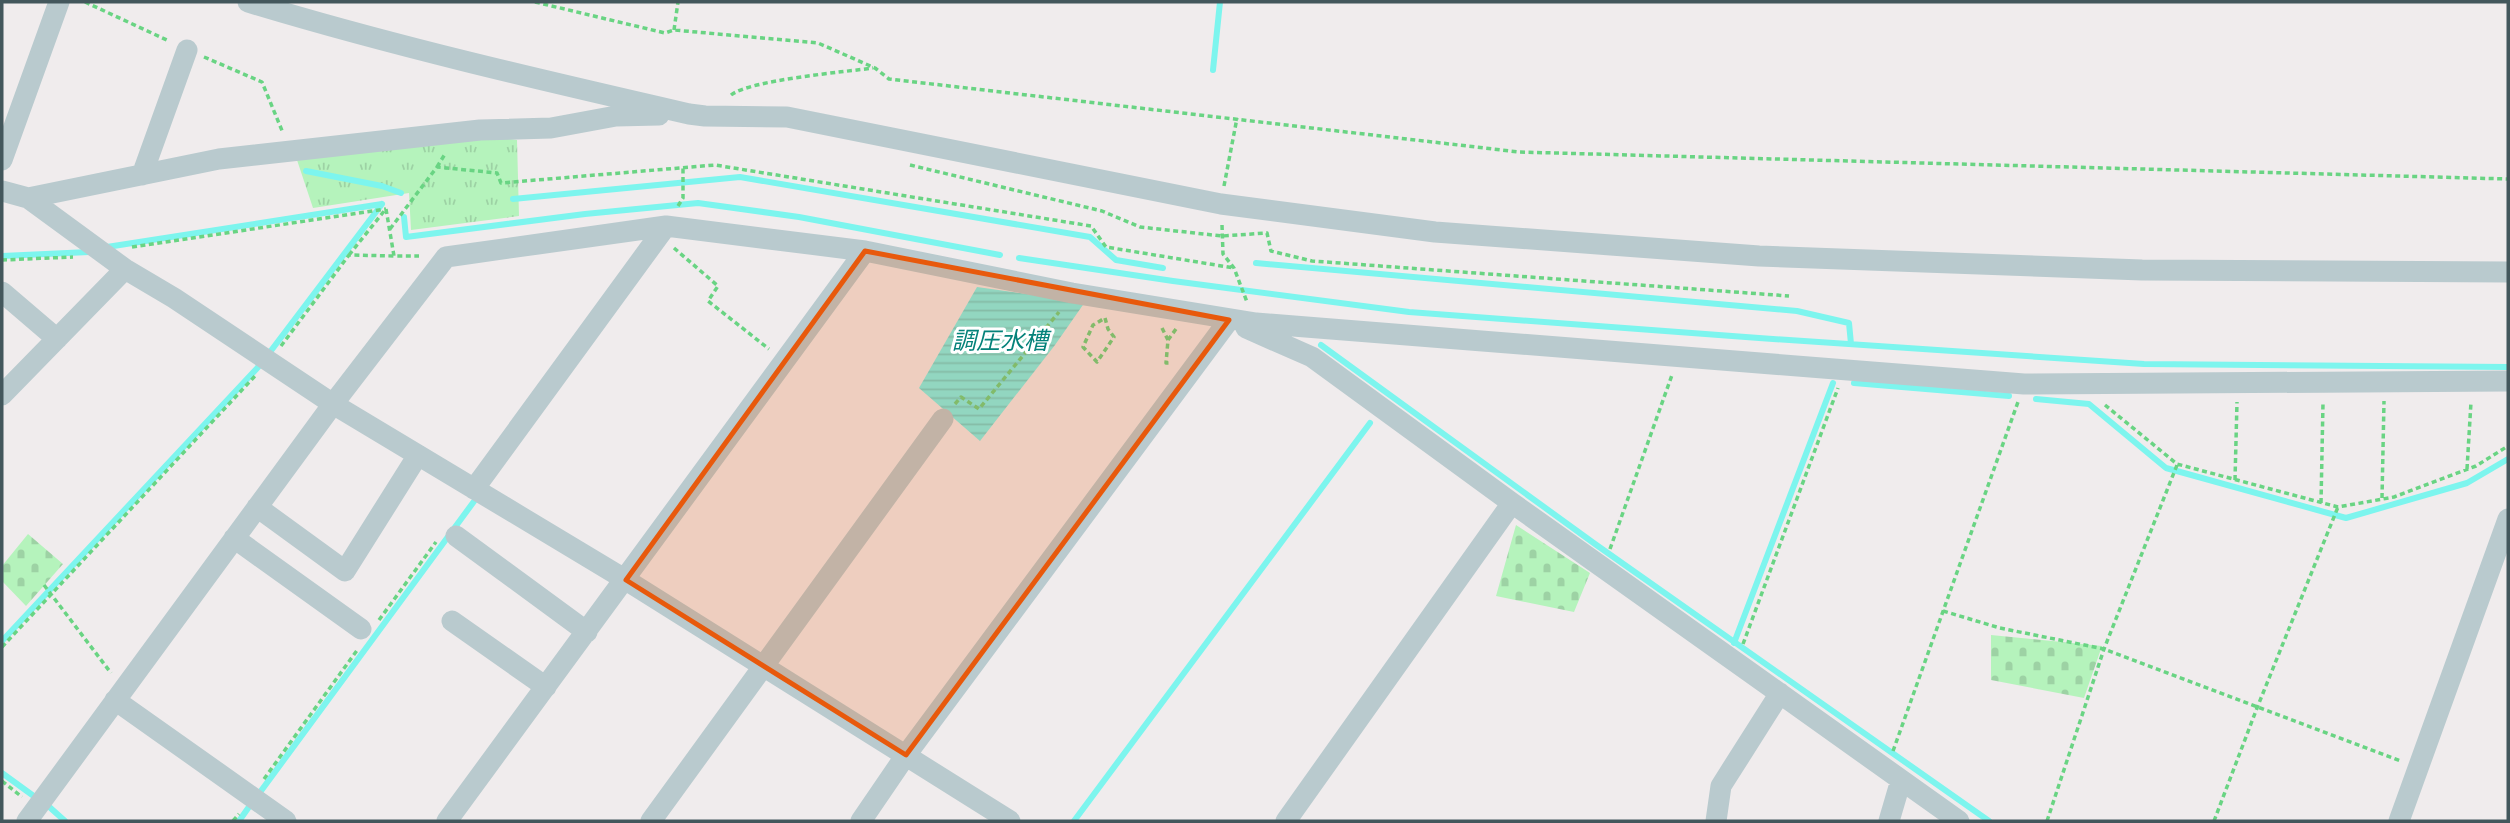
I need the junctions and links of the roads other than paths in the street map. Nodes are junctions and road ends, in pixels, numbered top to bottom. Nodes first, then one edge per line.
1 (59, 2) edge
2 (248, 2) edge
3 (187, 50) dead end
4 (697, 115) junction
5 (2, 160) edge
6 (142, 175) junction
7 (2, 191) edge
8 (28, 198) junction
9 (663, 231) junction
10 (865, 251) junction
11 (125, 269) junction
12 (2508, 272) edge
13 (2, 292) edge
14 (1228, 320) junction
15 (57, 339) junction
16 (2508, 381) edge
17 (2, 395) edge
18 (333, 404) junction
19 (943, 419) road end
20 (418, 455) junction
21 (474, 489) junction
22 (1512, 503) junction
23 (257, 507) junction
24 (2508, 519) edge
25 (456, 536) dead end
26 (234, 538) junction
27 (2502, 555) edge
28 (626, 580) junction
29 (452, 621) dead end
30 (361, 629) dead end
31 (587, 632) junction
32 (765, 666) junction
33 (546, 687) junction
34 (1780, 693) junction
35 (119, 694) junction
36 (906, 755) junction
37 (1894, 774) junction
38 (26, 821) edge
39 (286, 821) edge
40 (447, 821) edge
41 (651, 821) edge
42 (861, 821) edge
43 (1010, 821) edge
44 (1286, 821) edge
45 (1716, 821) edge
46 (1889, 821) edge
47 (1959, 821) edge
48 (2399, 821) edge

1 - 5 street
2 - 4 street
3 - 6 street
4 - 6 street
4 - 12 street
6 - 8 street
7 - 8 street
8 - 11 street
9 - 10 street
9 - 18 street
9 - 21 street
10 - 14 street
10 - 28 street
11 - 15 street
11 - 18 street
13 - 15 street
14 - 16 street
14 - 22 street
14 - 36 street
15 - 17 street
18 - 20 street
18 - 23 street
19 - 32 street
20 - 21 street
20 - 23 street
21 - 28 street
22 - 34 street
22 - 44 street
23 - 26 street
24 - 27 street
25 - 31 street
26 - 30 street
26 - 35 street
27 - 48 street
28 - 31 street
28 - 32 street
29 - 33 street
31 - 33 street
32 - 36 street
32 - 41 street
33 - 40 street
34 - 37 street
34 - 45 street
35 - 38 street
35 - 39 street
36 - 42 street
36 - 43 street
37 - 46 street
37 - 47 street

